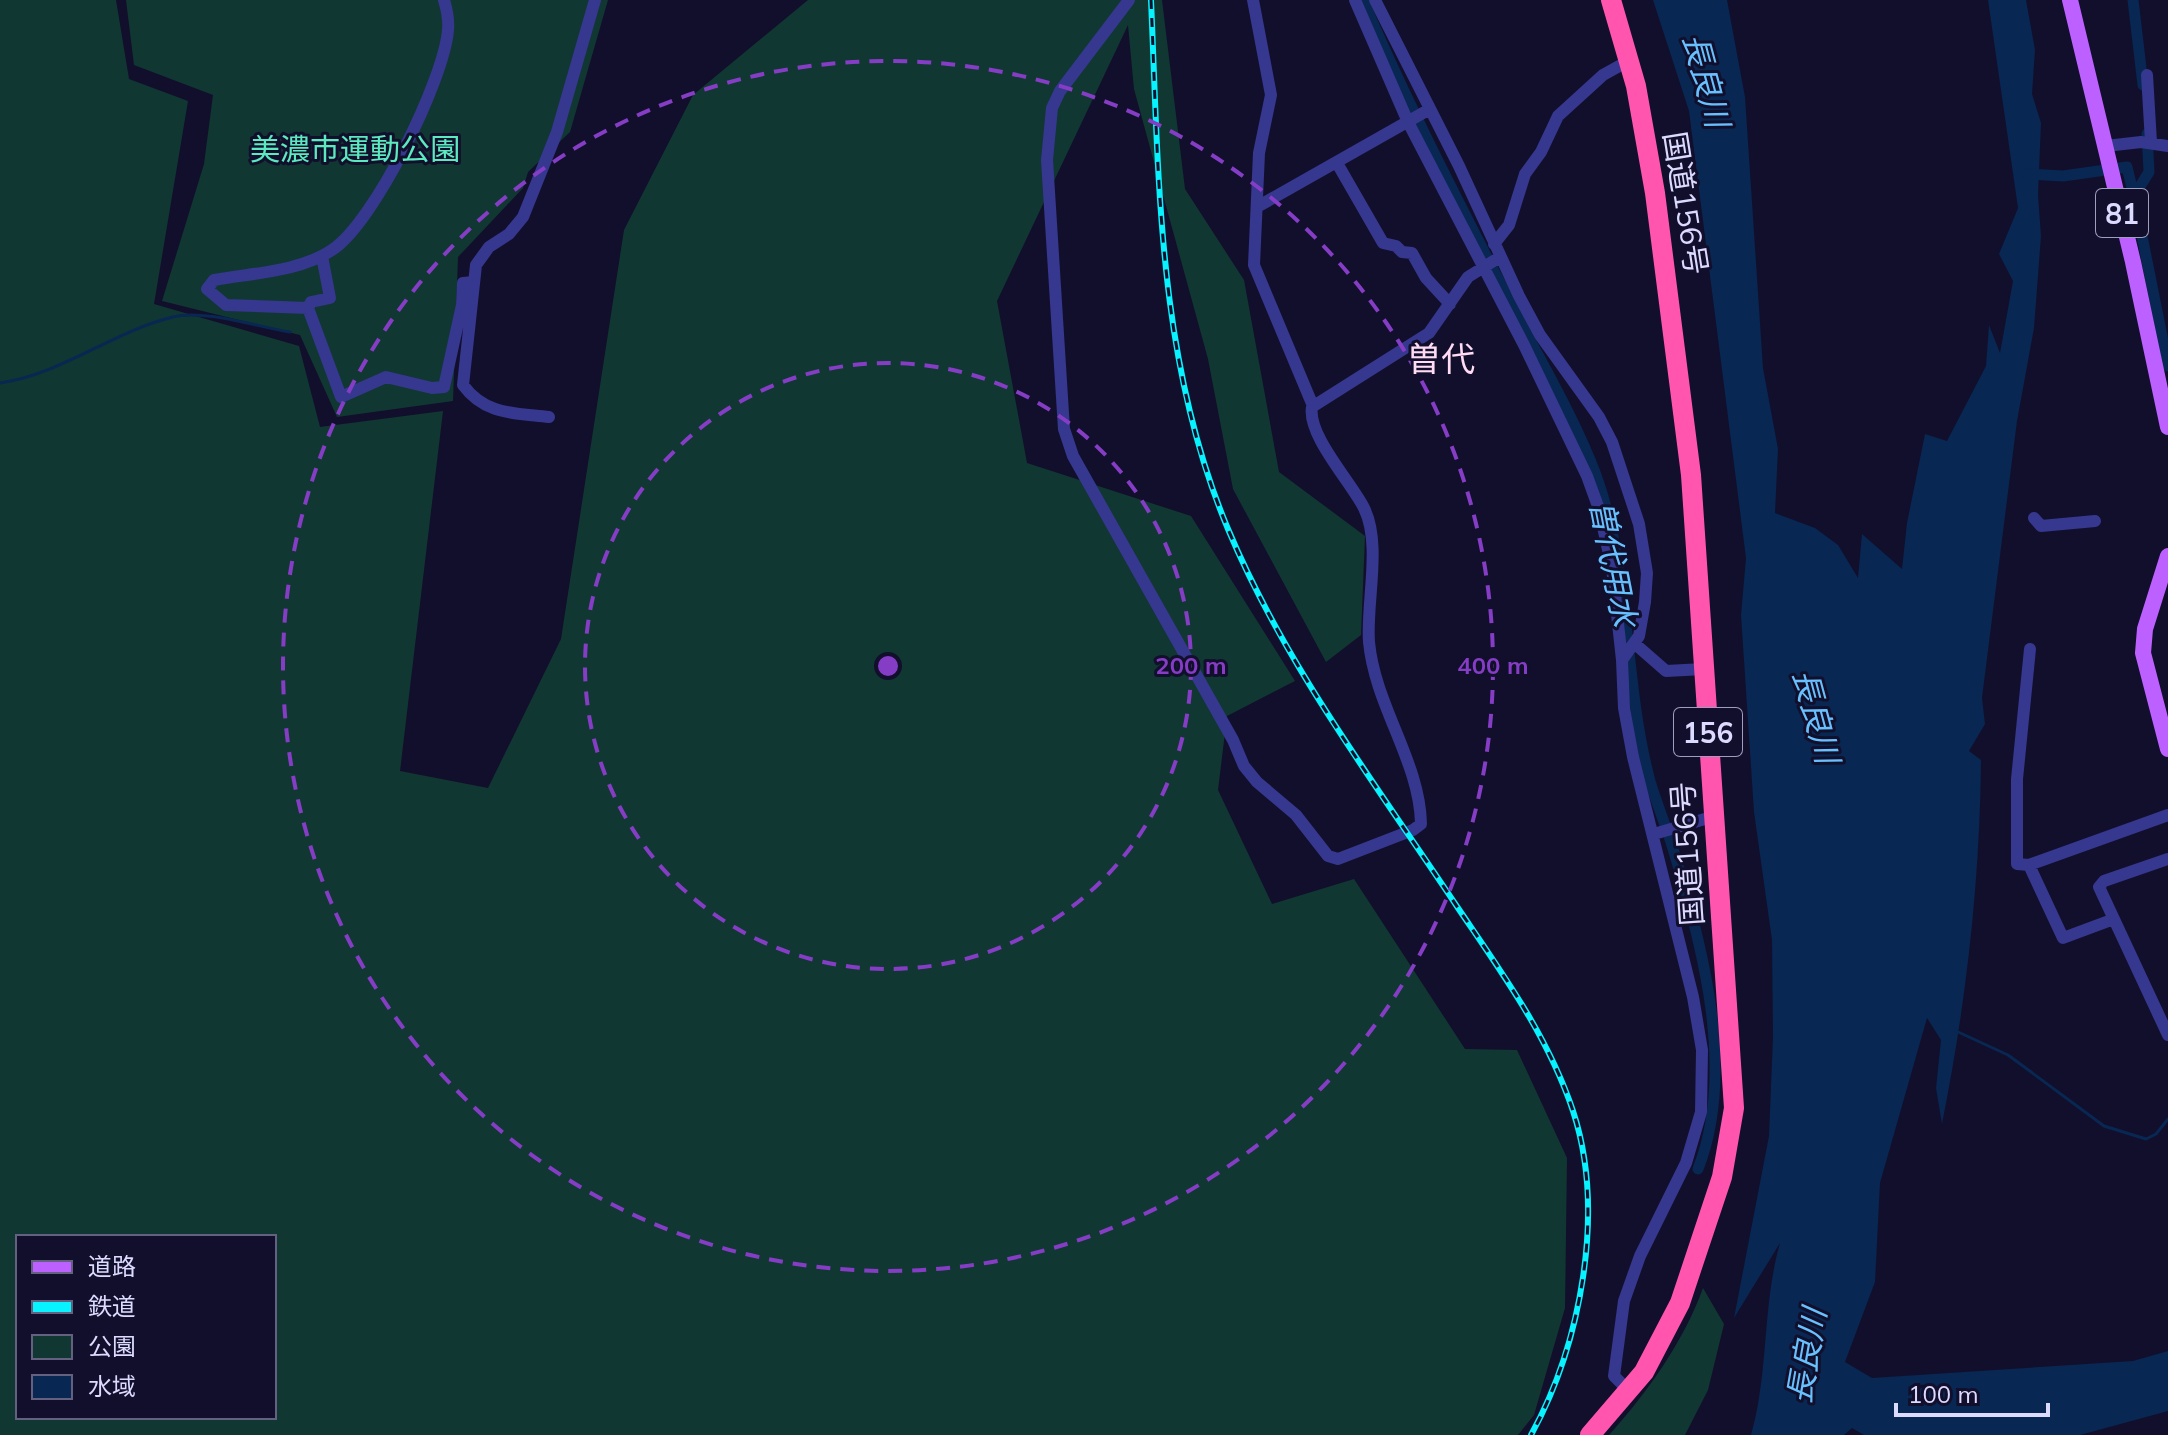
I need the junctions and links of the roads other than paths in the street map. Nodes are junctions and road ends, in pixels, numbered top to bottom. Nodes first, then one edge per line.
1 (444, 0) edge
2 (595, 0) edge
3 (1129, 0) edge
4 (1253, 0) edge
5 (1355, 0) edge
6 (1375, 0) edge
7 (1611, 0) edge
8 (2070, 0) edge
9 (1630, 60) junction
10 (2147, 75) dead end
11 (1418, 116) junction
12 (2146, 142) junction
13 (2106, 146) junction
14 (2168, 146) edge
15 (1337, 163) junction
16 (1257, 207) junction
17 (1494, 244) junction
18 (322, 256) junction
19 (1490, 261) junction
20 (474, 282) junction
21 (1450, 304) junction
22 (308, 308) junction
23 (1532, 340) junction
24 (1313, 406) junction
25 (549, 417) dead end
26 (2168, 427) edge
27 (2034, 518) dead end
28 (2095, 521) dead end
29 (2168, 556) edge
30 (2030, 649) dead end
31 (1628, 651) junction
32 (1704, 669) junction
33 (2168, 749) edge
34 (2168, 815) edge
35 (1715, 816) junction
36 (1662, 831) junction
37 (2168, 859) edge
38 (2029, 865) junction
39 (2114, 919) junction
40 (2168, 1035) edge
41 (1629, 1391) junction
42 (1590, 1435) edge

1 - 18 street
2 - 20 street
3 - 24 street
4 - 16 street
5 - 11 street
6 - 11 street
7 - 9 highway, 国道156号 / 156
8 - 13 main road, 81
9 - 17 street
9 - 32 highway, 国道156号 / 156
10 - 12 street
11 - 15 street
11 - 17 street
11 - 19 street
12 - 13 street
12 - 14 street
13 - 26 main road, 81
15 - 16 street
15 - 21 street
16 - 24 street
17 - 19 street
18 - 22 street
18 - 22 street
19 - 21 street
19 - 23 street
19 - 23 street
20 - 22 street
20 - 25 street
21 - 24 street
23 - 31 street
23 - 31 street
27 - 28 street
29 - 33 main road
30 - 38 street
31 - 32 street
31 - 36 street
32 - 35 highway, 国道156号 / 156
34 - 38 street
35 - 36 street
35 - 41 highway, 国道156号 / 156
36 - 41 street
37 - 39 street
38 - 39 street
39 - 40 street
41 - 42 highway, 国道156号 / 156

